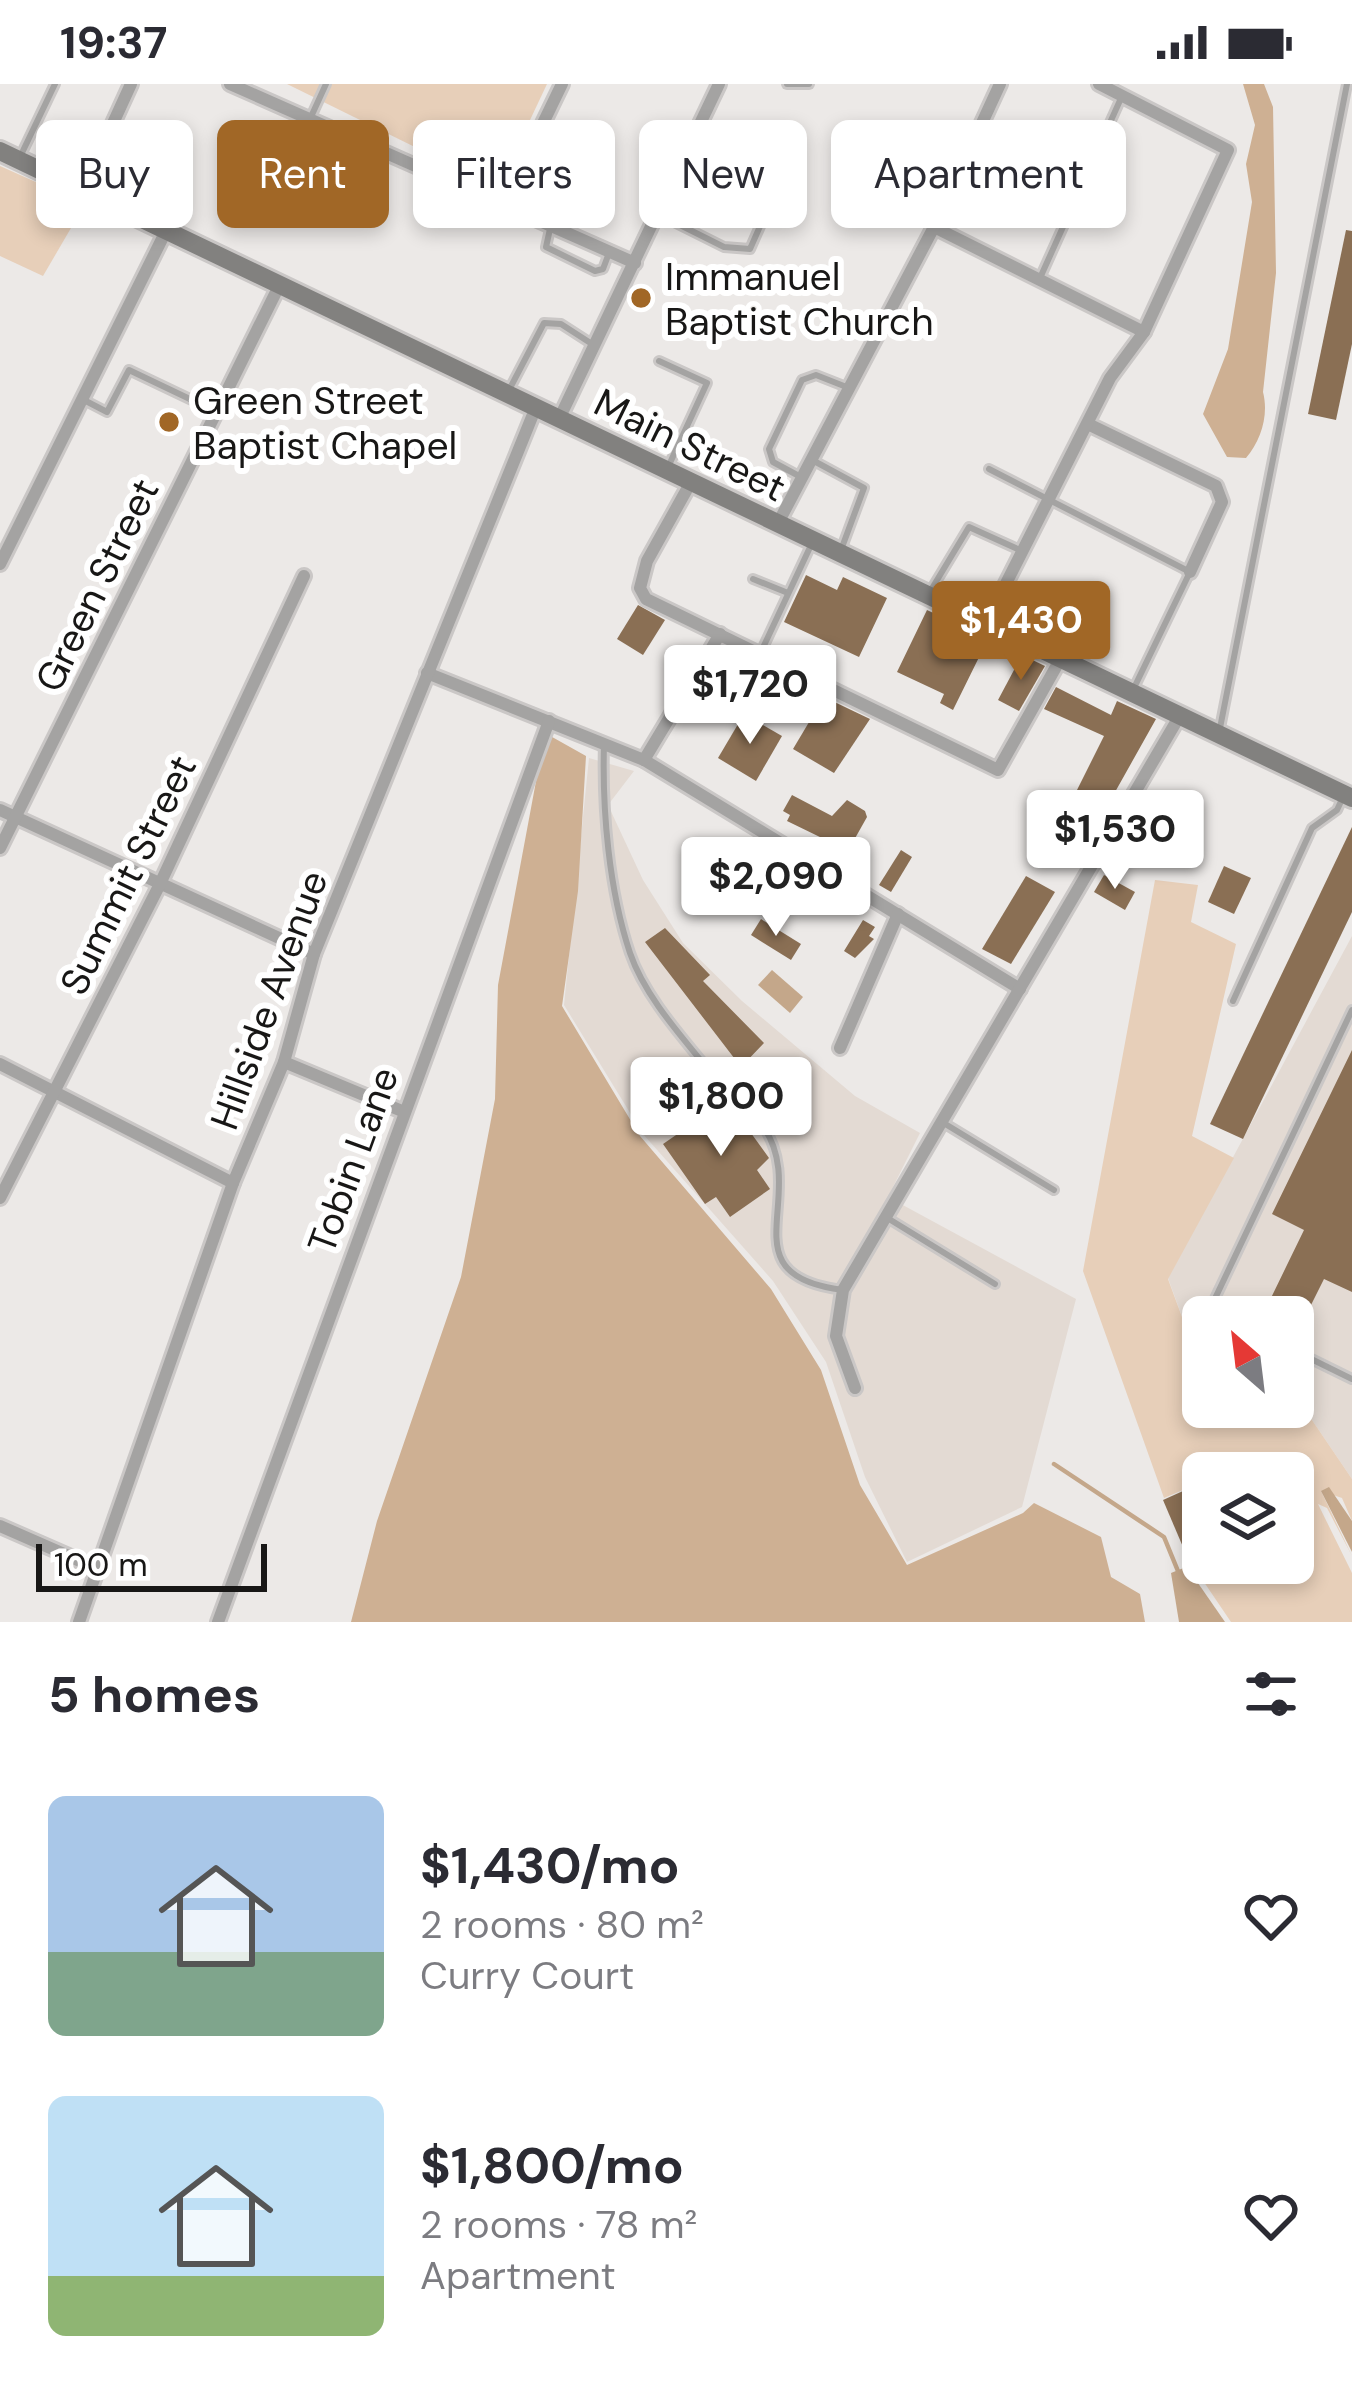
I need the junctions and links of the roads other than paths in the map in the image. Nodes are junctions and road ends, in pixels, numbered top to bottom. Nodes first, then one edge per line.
1 (55, 84) edge
2 (131, 84) edge
3 (230, 84) edge
4 (326, 84) edge
5 (562, 84) edge
6 (719, 84) edge
7 (787, 84) edge
8 (808, 84) edge
9 (1000, 84) edge
10 (1099, 84) edge
11 (1347, 84) edge
12 (1122, 96) junction
13 (310, 119) junction
14 (115, 120) edge
15 (545, 120) edge
16 (702, 120) edge
17 (983, 120) edge
18 (0, 151) edge
19 (19, 160) junction
20 (413, 164) edge
21 (36, 168) edge
22 (155, 228) edge
23 (550, 228) edge
24 (556, 228) edge
25 (651, 228) edge
26 (686, 228) edge
27 (758, 228) edge
28 (933, 228) edge
29 (936, 228) edge
30 (165, 233) junction
31 (610, 252) junction
32 (635, 263) junction
33 (1039, 279) junction
34 (280, 284) junction
35 (1144, 332) junction
36 (595, 345) junction
37 (659, 361) dead end
38 (849, 388) junction
39 (507, 393) junction
40 (82, 399) junction
41 (536, 407) junction
42 (216, 412) junction
43 (560, 417) junction
44 (1090, 425) junction
45 (812, 460) junction
46 (667, 469) junction
47 (989, 469) dead end
48 (802, 478) junction
49 (691, 482) junction
50 (1052, 499) junction
51 (777, 525) junction
52 (813, 541) junction
53 (1024, 552) junction
54 (839, 553) junction
55 (0, 564) edge
56 (1190, 572) junction
57 (304, 576) dead end
58 (753, 579) dead end
59 (788, 593) junction
60 (929, 593) junction
61 (988, 620) junction
62 (720, 634) junction
63 (760, 654) junction
64 (1061, 658) junction
65 (427, 673) junction
66 (1132, 693) junction
67 (1178, 717) junction
68 (549, 721) junction
69 (1219, 735) junction
70 (604, 744) junction
71 (644, 760) junction
72 (1348, 796) edge
73 (0, 810) edge
74 (15, 817) junction
75 (0, 848) edge
76 (159, 886) junction
77 (898, 914) junction
78 (314, 954) junction
79 (1020, 989) junction
80 (1232, 1001) dead end
81 (1352, 1010) edge
82 (840, 1048) dead end
83 (284, 1062) junction
84 (0, 1064) edge
85 (54, 1092) junction
86 (402, 1112) junction
87 (942, 1122) junction
88 (233, 1183) junction
89 (1054, 1190) dead end
90 (0, 1198) edge
91 (886, 1217) junction
92 (995, 1284) dead end
93 (843, 1290) junction
94 (1216, 1296) edge
95 (1314, 1360) edge
96 (1352, 1379) edge
97 (855, 1388) dead end
98 (0, 1526) edge
99 (96, 1568) junction
100 (79, 1622) edge
101 (218, 1622) edge

1 - 19 lane
2 - 14 street
3 - 13 street
4 - 13 lane
5 - 15 street
6 - 16 street
7 - 8 lane
9 - 17 street
10 - 12 street
11 - 69 lane
12 - 33 lane
12 - 35 street
13 - 20 street
18 - 19 street, Main Street
19 - 21 street, Main Street
22 - 30 street, Main Street
23 - 31 lane
24 - 31 street
25 - 32 street
26 - 27 lane
28 - 38 street
29 - 33 street
30 - 34 street, Main Street
30 - 40 street
31 - 32 street
32 - 36 street
33 - 35 street
34 - 39 street, Main Street
34 - 42 street, Green Street
35 - 44 street
36 - 39 lane
36 - 43 street
37 - 46 lane
38 - 45 street
38 - 48 lane
39 - 41 street, Main Street
40 - 42 lane
40 - 55 street
41 - 43 street, Main Street
41 - 65 street, Hillside Avenue
42 - 74 street, Green Street
43 - 46 street, Main Street
44 - 50 street
44 - 56 street
45 - 48 street
45 - 54 lane
46 - 49 street, Main Street
47 - 50 lane
48 - 51 street
49 - 51 street, Main Street
49 - 62 street
50 - 53 street
50 - 56 lane
51 - 52 street, Main Street
52 - 54 street, Main Street
52 - 59 lane
53 - 60 lane
53 - 61 street
54 - 60 street, Main Street
56 - 66 lane
57 - 76 street, Summit Street
58 - 59 lane
59 - 63 lane
60 - 61 street, Main Street
61 - 64 street, Main Street
62 - 63 street
62 - 71 street
63 - 64 street
64 - 66 street, Main Street
65 - 68 street
65 - 78 street, Hillside Avenue
66 - 67 street, Main Street
67 - 69 street, Main Street
67 - 79 street
68 - 70 street
68 - 86 street, Tobin Lane
69 - 72 street, Main Street
70 - 71 street
70 - 93 lane
71 - 77 street
72 - 80 lane
73 - 74 street
74 - 75 street, Green Street
74 - 76 street
76 - 78 street
76 - 85 street, Summit Street
77 - 79 street
77 - 82 street
78 - 83 street, Hillside Avenue
79 - 87 street
81 - 94 lane
83 - 86 street
83 - 88 street, Hillside Avenue
84 - 85 street
85 - 88 street
85 - 90 street, Summit Street
86 - 101 street, Tobin Lane
87 - 89 lane
87 - 91 street
88 - 99 street, Hillside Avenue
91 - 92 lane
91 - 93 street
93 - 97 street
95 - 96 lane
98 - 99 street
99 - 100 street, Hillside Avenue

